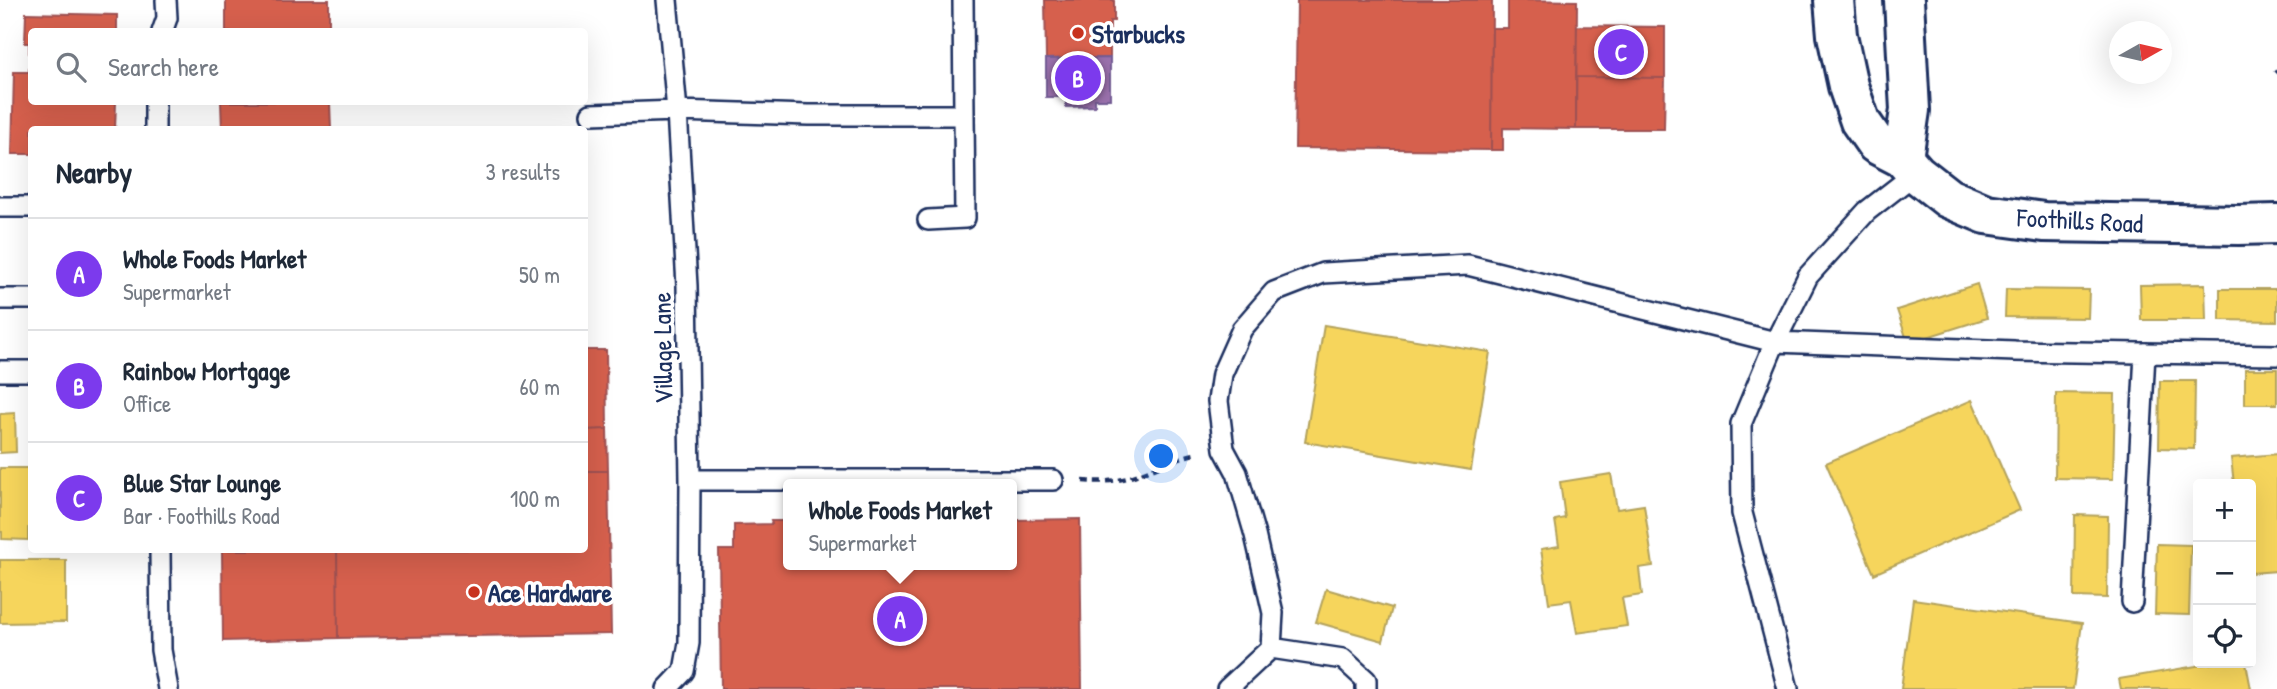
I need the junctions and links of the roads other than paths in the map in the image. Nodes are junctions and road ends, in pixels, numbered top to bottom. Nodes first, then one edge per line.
1 (166, 0) edge
2 (667, 0) edge
3 (962, 0) edge
4 (1834, 0) edge
5 (1904, 0) edge
6 (163, 28) edge
7 (155, 105) edge
8 (677, 111) junction
9 (590, 114) dead end
10 (964, 115) junction
11 (155, 126) edge
12 (1909, 165) junction
13 (0, 207) edge
14 (28, 207) edge
15 (928, 220) dead end
16 (2277, 224) edge
17 (0, 299) edge
18 (28, 299) edge
19 (1775, 342) junction
20 (2145, 353) junction
21 (2277, 355) edge
22 (0, 371) edge
23 (28, 371) edge
24 (690, 480) junction
25 (783, 480) edge
26 (1017, 480) edge
27 (1053, 480) road end
28 (160, 553) edge
29 (2133, 602) dead end
30 (1272, 648) junction
31 (168, 689) edge
32 (667, 689) edge
33 (1227, 689) edge
34 (1366, 689) edge
35 (1787, 689) edge

1 - 6 lane
2 - 8 lane, Village Lane
3 - 10 lane
4 - 12 street, Foothills Road
5 - 12 street
7 - 11 lane
8 - 9 lane
8 - 10 lane
8 - 24 lane, Village Lane
10 - 15 lane
12 - 16 street, Foothills Road
12 - 19 lane
13 - 14 lane
17 - 18 lane
19 - 20 lane
19 - 30 lane
19 - 35 lane
20 - 21 lane
20 - 29 lane
22 - 23 lane
24 - 25 lane
24 - 32 lane, Village Lane
26 - 27 lane
28 - 31 lane
30 - 33 lane
30 - 34 lane

